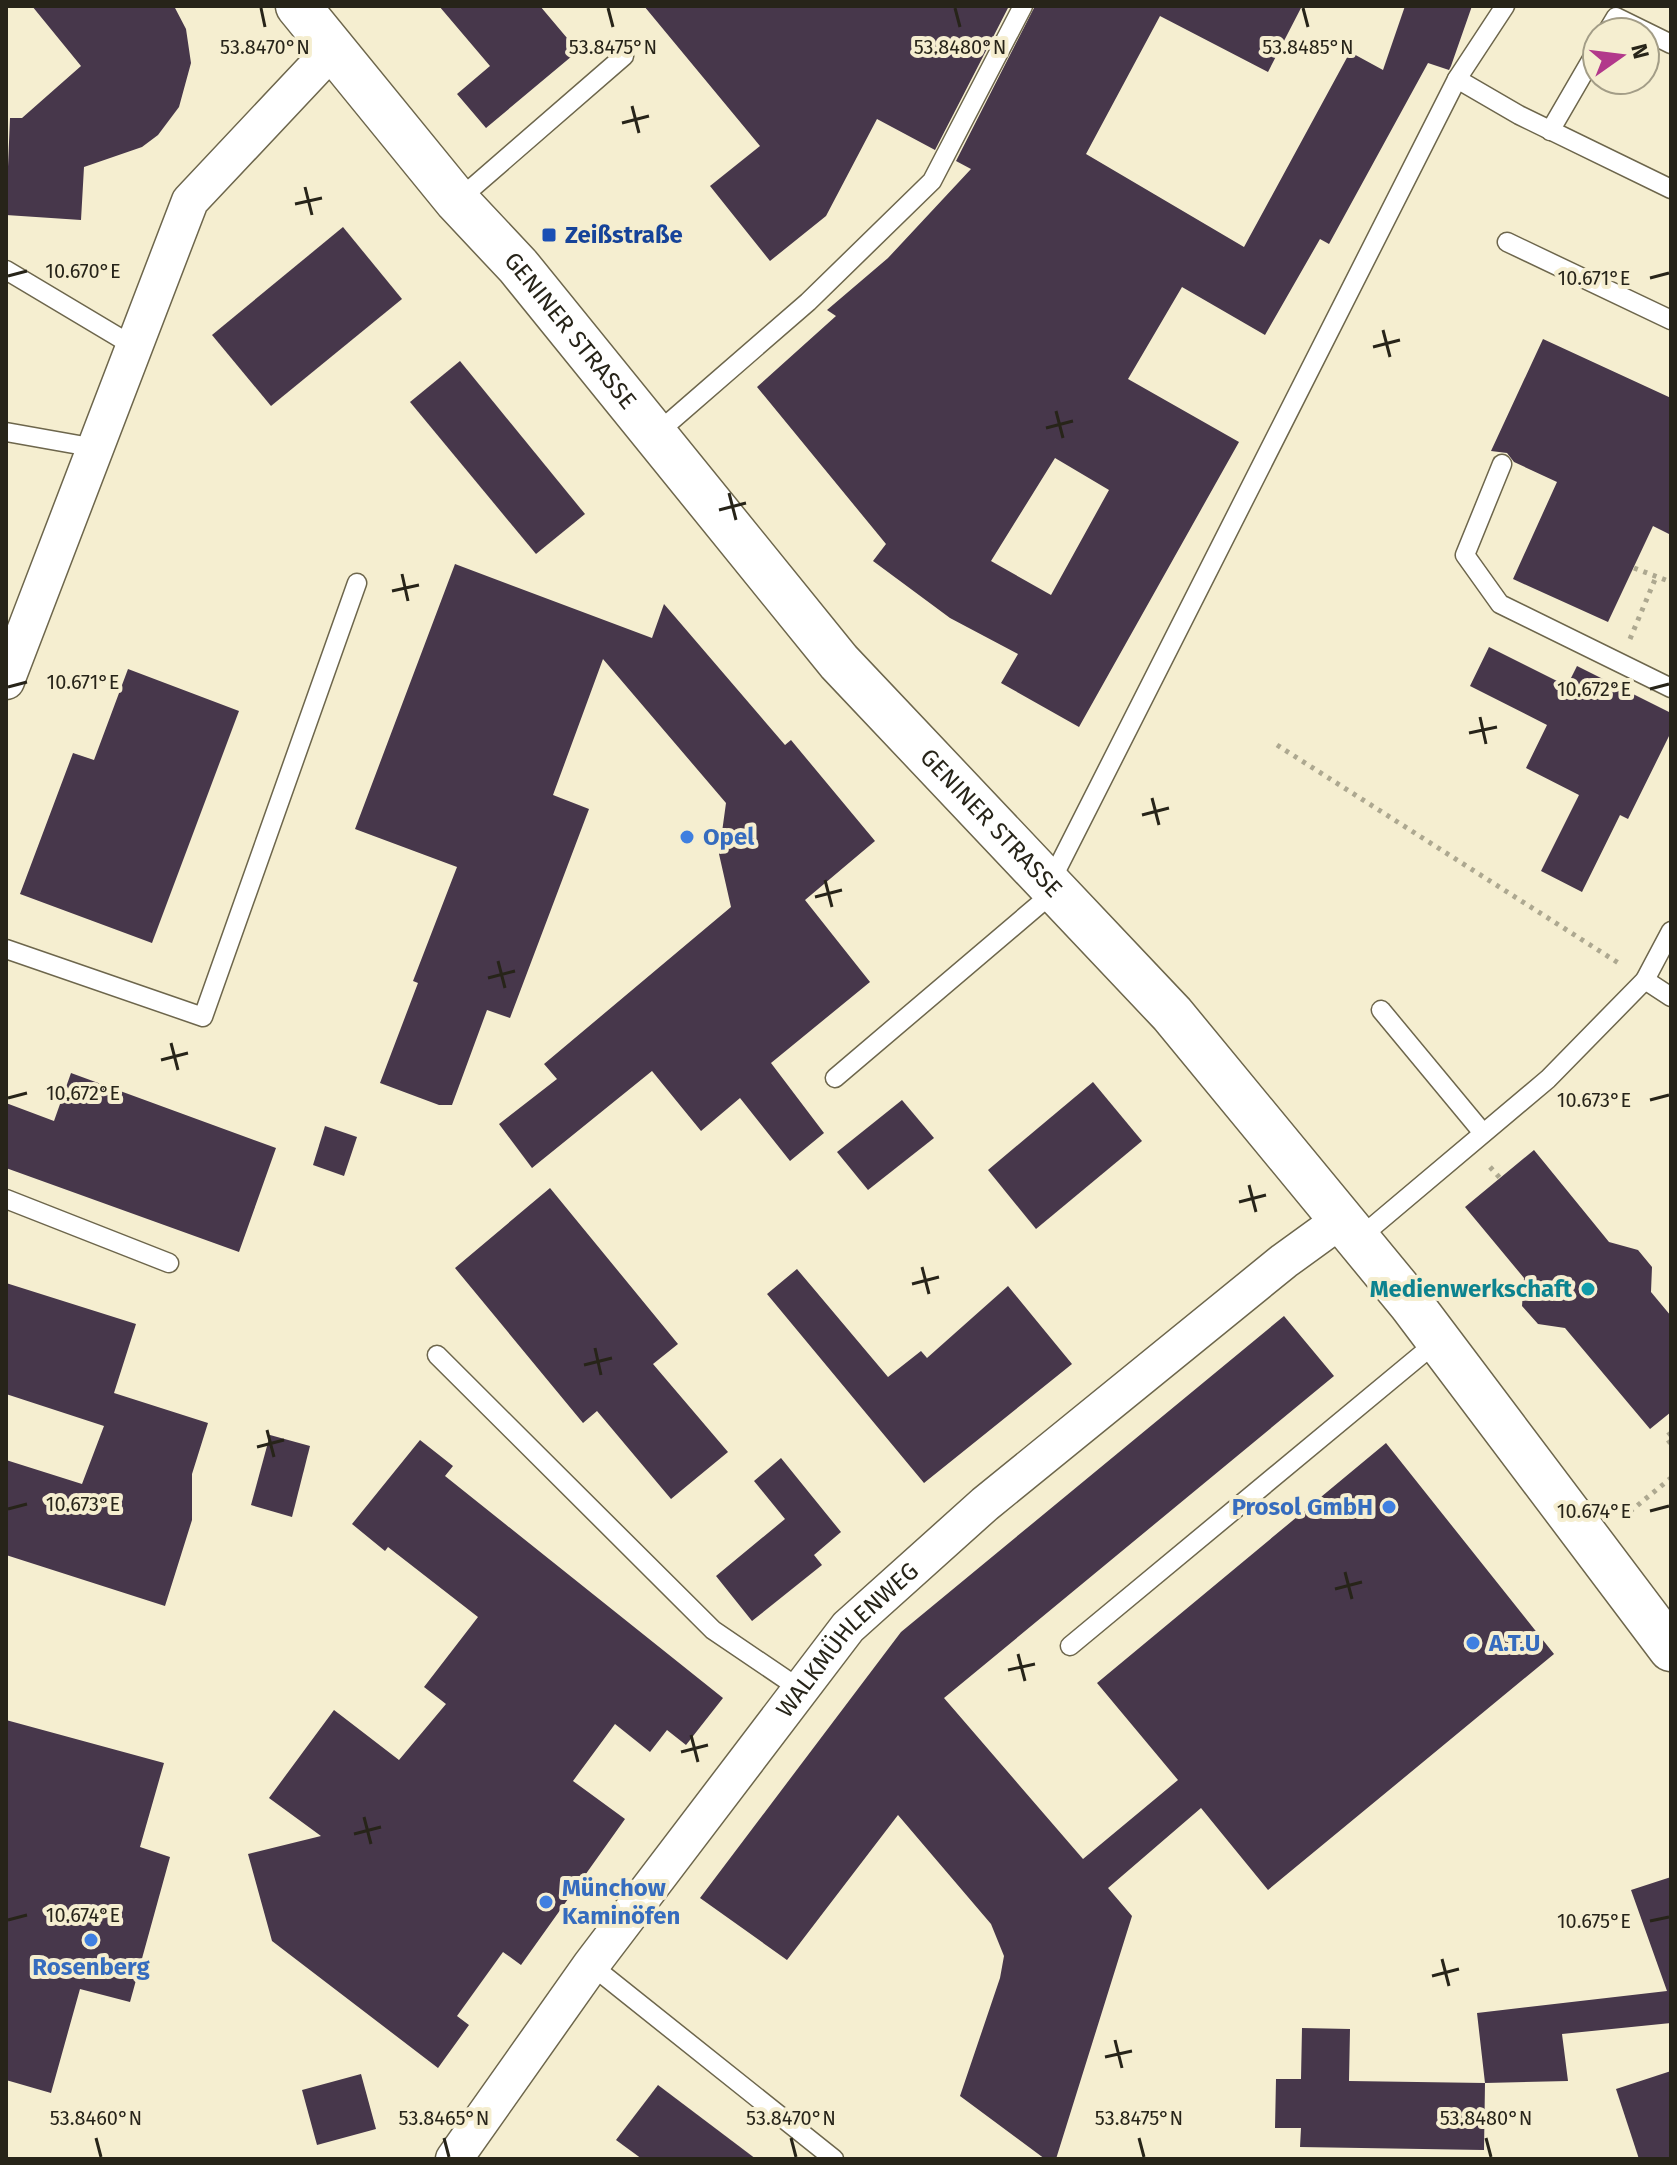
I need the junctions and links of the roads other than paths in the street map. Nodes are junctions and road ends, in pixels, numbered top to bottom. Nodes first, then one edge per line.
1 (298, 6) edge
2 (1023, 6) edge
3 (1505, 6) edge
4 (333, 49) junction
5 (624, 56) dead end
6 (1581, 78) edge
7 (1457, 79) junction
8 (1550, 131) junction
9 (1671, 189) edge
10 (457, 201) junction
11 (1507, 242) dead end
12 (6, 270) edge
13 (1671, 320) edge
14 (135, 347) junction
15 (6, 432) edge
16 (656, 434) junction
17 (96, 448) junction
18 (1502, 464) dead end
19 (357, 583) dead end
20 (6, 681) edge
21 (1671, 688) edge
22 (1052, 888) junction
23 (1671, 931) edge
24 (6, 949) edge
25 (1645, 980) junction
26 (1671, 997) edge
27 (1381, 1010) dead end
28 (835, 1078) dead end
29 (1483, 1133) junction
30 (6, 1199) edge
31 (1350, 1229) junction
32 (169, 1263) dead end
33 (1439, 1340) junction
34 (437, 1355) dead end
35 (1070, 1646) dead end
36 (1671, 1649) edge
37 (800, 1689) junction
38 (591, 1965) junction
39 (454, 2159) edge
40 (834, 2159) edge

1 - 4 main road, GENINER STRASSE
2 - 16 lane
3 - 7 lane
4 - 10 main road, GENINER STRASSE
4 - 14 street
5 - 10 lane
6 - 8 lane
7 - 8 lane
7 - 22 lane
8 - 9 lane
10 - 16 main road, GENINER STRASSE
11 - 13 lane
12 - 14 lane
14 - 17 street
15 - 17 lane
16 - 22 main road, GENINER STRASSE
17 - 20 street
18 - 21 lane
19 - 24 lane
22 - 28 lane
22 - 31 main road, GENINER STRASSE
23 - 25 lane
25 - 26 lane
25 - 29 lane
27 - 29 lane
29 - 31 lane
30 - 32 lane
31 - 33 main road, GENINER STRASSE
31 - 37 street, WALKMÜHLENWEG
33 - 35 lane
33 - 36 main road, GENINER STRASSE
34 - 37 lane
37 - 38 street, WALKMÜHLENWEG
38 - 39 street, WALKMÜHLENWEG
38 - 40 lane

